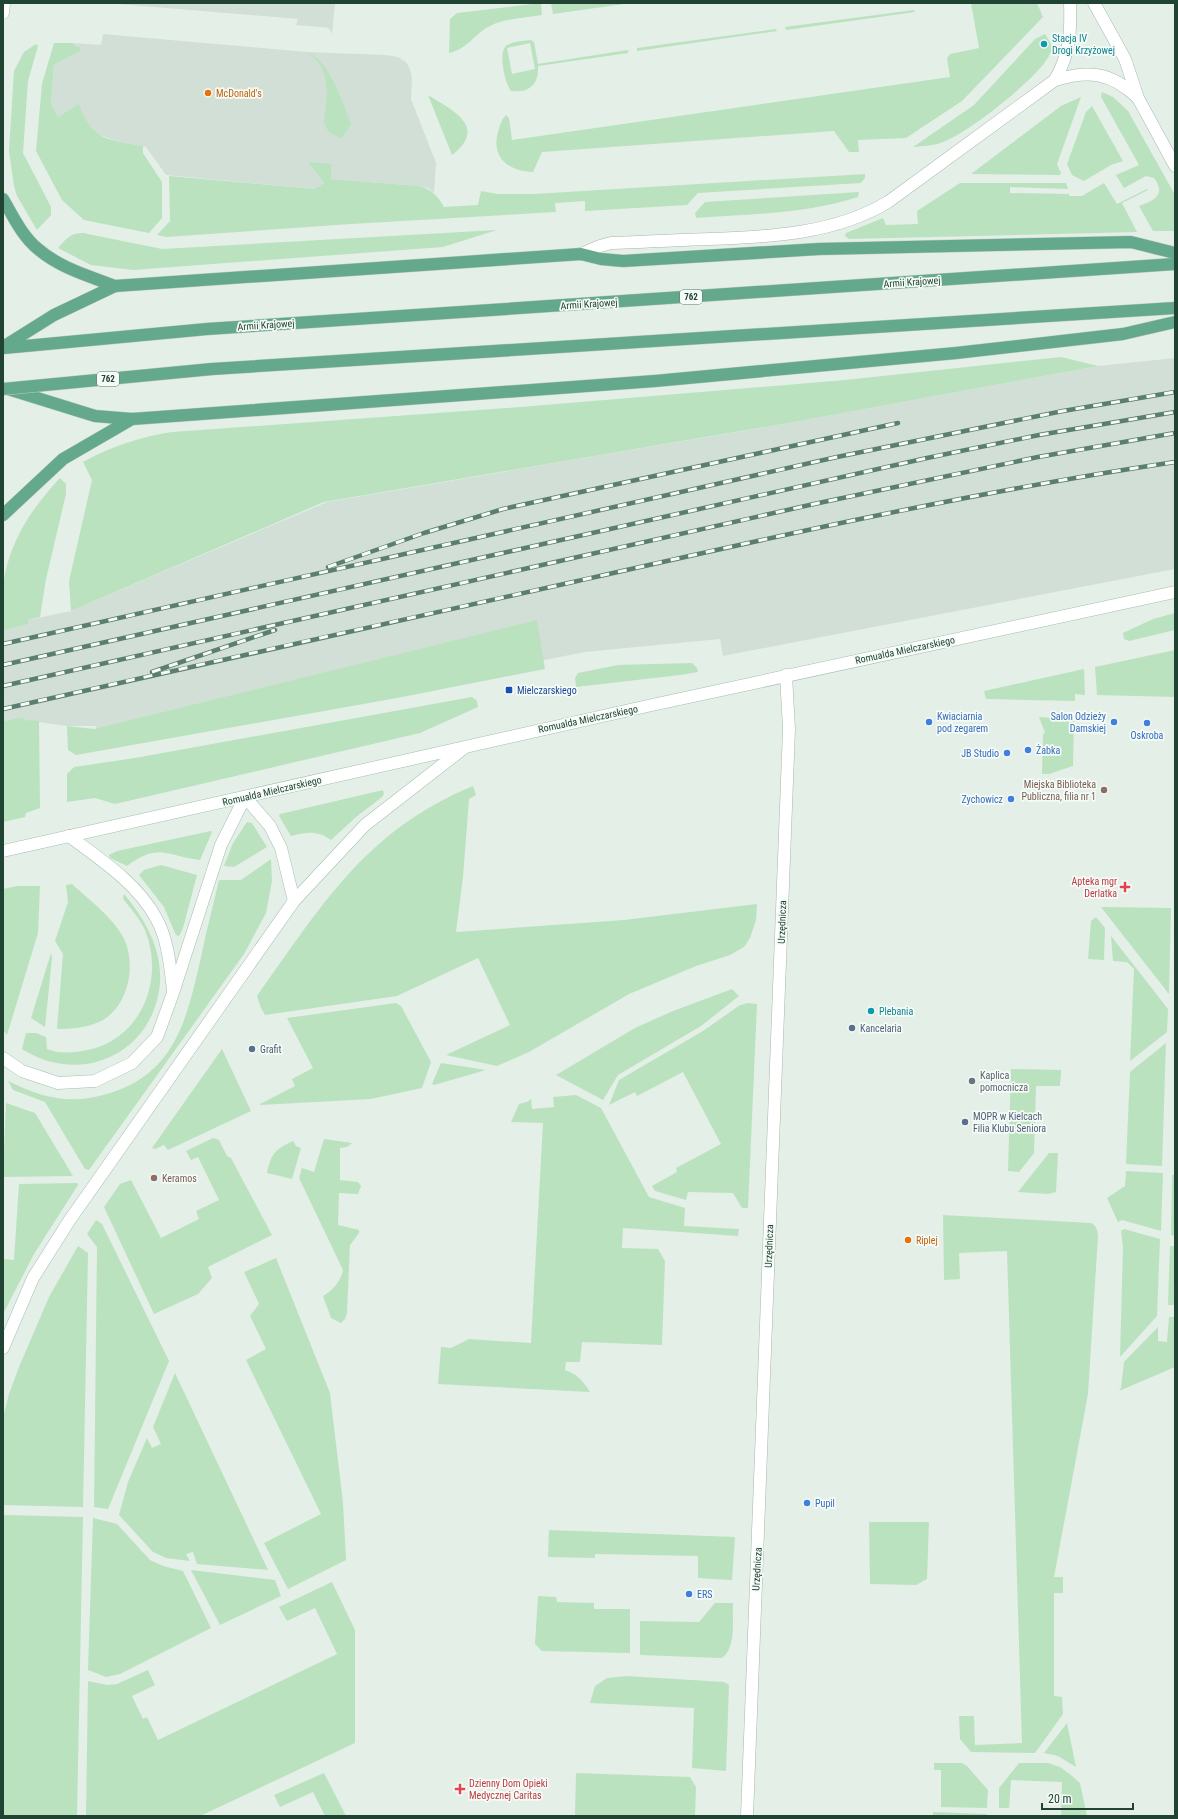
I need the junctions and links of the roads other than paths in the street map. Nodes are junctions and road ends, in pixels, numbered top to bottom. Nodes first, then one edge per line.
1 (4, 3) edge
2 (1070, 3) edge
3 (1094, 3) edge
4 (3, 13) edge
5 (1055, 80) junction
6 (1138, 98) junction
7 (1175, 166) edge
8 (3, 199) edge
9 (1175, 253) edge
10 (581, 254) junction
11 (1175, 264) edge
12 (115, 286) junction
13 (1175, 308) edge
14 (1175, 322) edge
15 (3, 347) edge
16 (3, 388) edge
17 (132, 419) junction
18 (3, 515) edge
19 (1175, 592) edge
20 (786, 675) junction
21 (468, 745) junction
22 (246, 797) junction
23 (69, 836) junction
24 (3, 851) edge
25 (294, 901) junction
26 (173, 993) junction
27 (3, 1058) edge
28 (3, 1348) edge
29 (747, 1816) edge

1 - 4 street
2 - 5 street
3 - 6 street
5 - 6 street
5 - 10 street
6 - 7 street
8 - 12 main road
9 - 10 main road
10 - 12 main road
11 - 15 main road, Armii Krajowej / 762
12 - 15 main road
13 - 16 main road, 762, bridge
14 - 17 main road
16 - 17 main road
17 - 18 main road
19 - 20 street, Romualda Mielczarskiego
20 - 21 street, Romualda Mielczarskiego
20 - 29 street, Urzędnicza
21 - 22 street, Romualda Mielczarskiego
21 - 25 street
22 - 23 street, Romualda Mielczarskiego
22 - 25 street
22 - 26 street
23 - 24 street, Romualda Mielczarskiego
23 - 26 street
25 - 28 street
26 - 27 street

